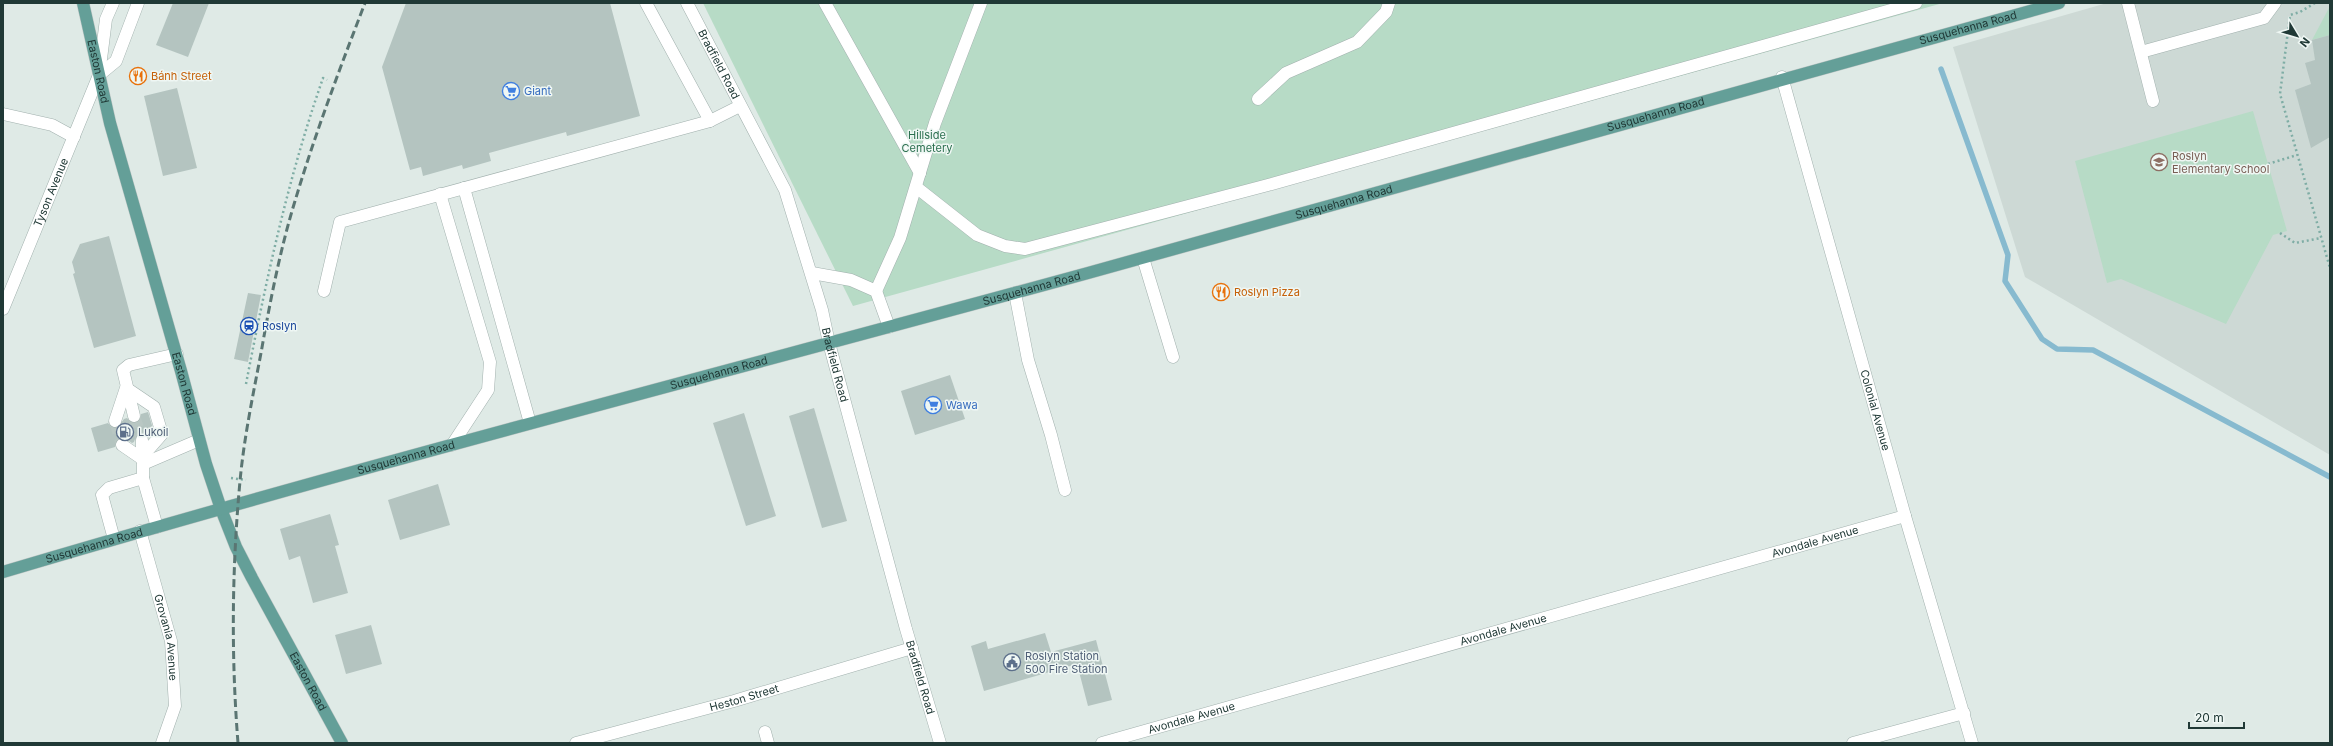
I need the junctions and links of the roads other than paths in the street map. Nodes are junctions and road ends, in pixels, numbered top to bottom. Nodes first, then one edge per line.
1 (83, 3) edge
2 (113, 3) edge
3 (138, 3) edge
4 (646, 3) edge
5 (687, 3) edge
6 (825, 3) edge
7 (981, 3) edge
8 (1389, 3) edge
9 (1916, 3) edge
10 (2059, 3) edge
11 (2128, 3) edge
12 (2275, 3) edge
13 (2140, 52) junction
14 (99, 75) junction
15 (1782, 77) junction
16 (1258, 99) dead end
17 (2153, 101) dead end
18 (740, 106) junction
19 (3, 114) edge
20 (710, 121) junction
21 (74, 137) junction
22 (920, 173) junction
23 (916, 187) junction
24 (464, 188) junction
25 (440, 194) junction
26 (1143, 258) junction
27 (812, 273) junction
28 (324, 291) dead end
29 (876, 291) junction
30 (1015, 293) junction
31 (3, 309) edge
32 (889, 326) junction
33 (829, 343) junction
34 (177, 354) junction
35 (1173, 358) dead end
36 (126, 388) junction
37 (134, 416) tunnel mouth
38 (115, 421) tunnel mouth
39 (530, 423) junction
40 (142, 440) tunnel mouth
41 (199, 440) junction
42 (452, 444) junction
43 (122, 445) tunnel mouth
44 (142, 461) junction
45 (143, 478) junction
46 (1065, 490) dead end
47 (221, 510) junction
48 (1905, 516) junction
49 (156, 527) junction
50 (140, 531) junction
51 (114, 539) junction
52 (3, 572) edge
53 (912, 648) junction
54 (1964, 713) junction
55 (162, 743) edge
56 (342, 743) edge
57 (576, 743) edge
58 (940, 743) edge
59 (1102, 743) edge
60 (1853, 743) edge
61 (1972, 743) edge

1 - 14 main road, Easton Road
2 - 14 street, Tyson Avenue
3 - 14 street, Tyson Avenue
4 - 20 street
5 - 18 street, Bradfield Road
6 - 22 street
7 - 22 street
8 - 16 street
9 - 23 street
10 - 15 main road, Susquehanna Road
11 - 13 street
12 - 13 street
13 - 17 street
14 - 21 street, Tyson Avenue
14 - 34 main road, Easton Road
15 - 26 main road, Susquehanna Road
15 - 48 street, Colonial Avenue
18 - 20 street
18 - 27 street, Bradfield Road
19 - 21 street
20 - 24 street
21 - 31 street, Tyson Avenue
22 - 23 street
23 - 29 street
24 - 25 street
24 - 39 street
25 - 28 street
25 - 42 street
26 - 30 main road, Susquehanna Road
26 - 35 street
27 - 29 street
27 - 33 street, Bradfield Road
29 - 32 street
30 - 32 main road, Susquehanna Road
30 - 46 street
32 - 33 main road, Susquehanna Road
33 - 39 main road, Susquehanna Road
33 - 53 street, Bradfield Road
34 - 36 street
34 - 41 main road, Easton Road
36 - 37 street
36 - 38 street
36 - 44 street
39 - 42 main road, Susquehanna Road
40 - 44 street
41 - 44 street
41 - 47 main road, Easton Road
42 - 47 main road, Susquehanna Road
43 - 44 street
44 - 45 street
45 - 49 street
45 - 51 street
47 - 49 main road, Susquehanna Road
47 - 56 main road, Easton Road
48 - 54 street, Colonial Avenue
48 - 59 street, Avondale Avenue
49 - 50 main road, Susquehanna Road
50 - 51 main road, Susquehanna Road
50 - 55 street, Grovania Avenue
51 - 52 main road, Susquehanna Road
53 - 57 street, Heston Street
53 - 58 street, Bradfield Road
54 - 60 street
54 - 61 street, Colonial Avenue

